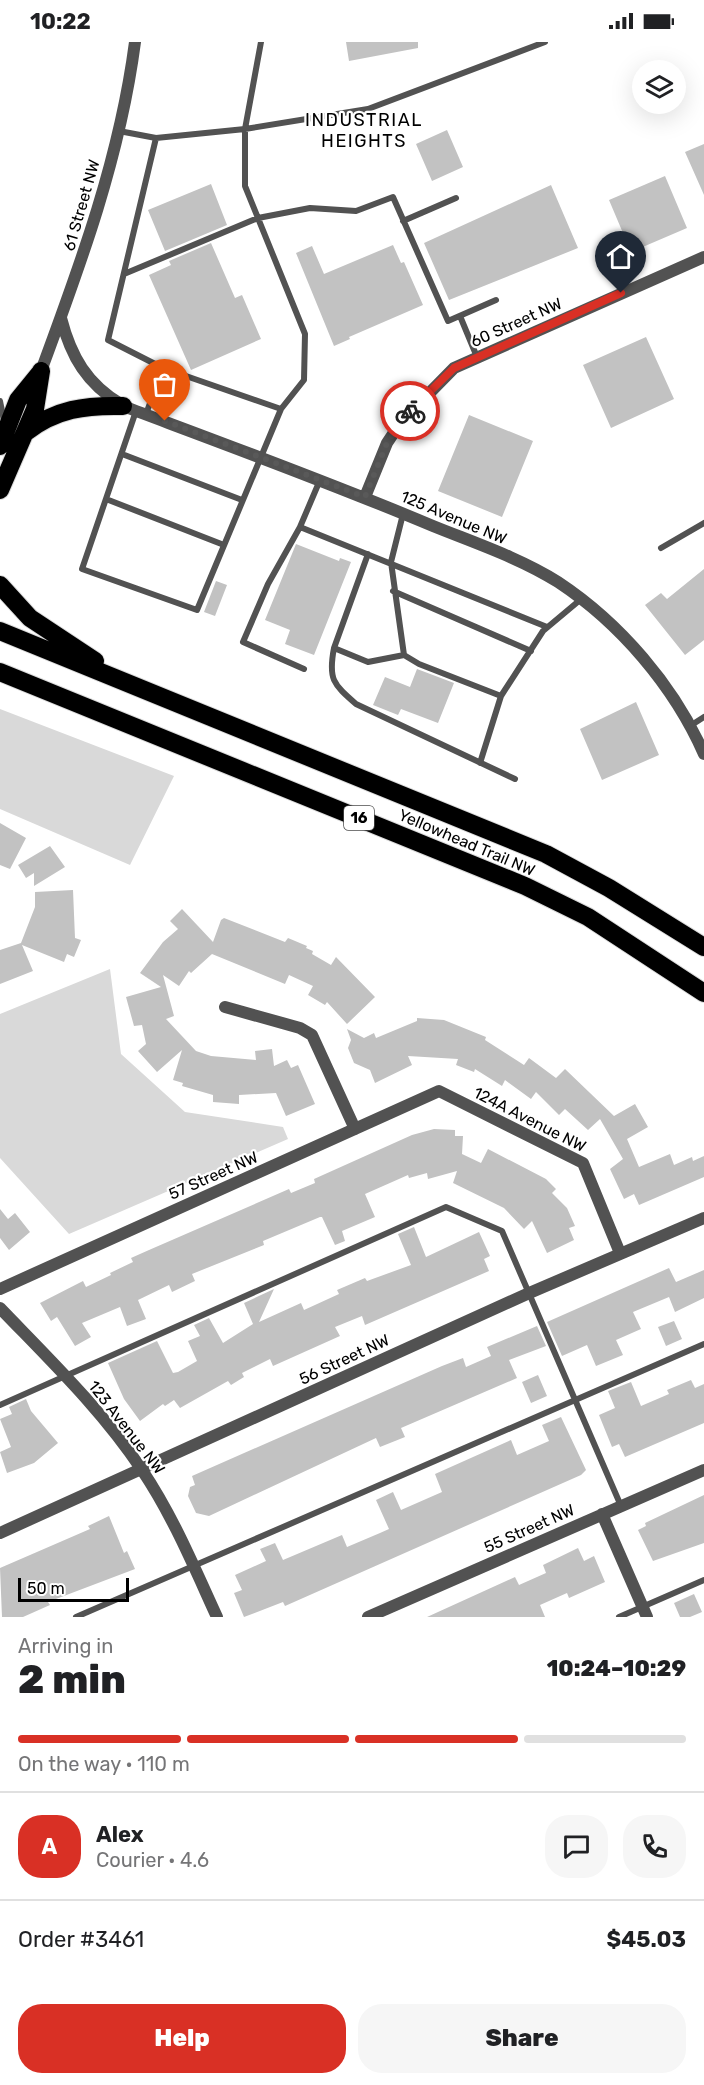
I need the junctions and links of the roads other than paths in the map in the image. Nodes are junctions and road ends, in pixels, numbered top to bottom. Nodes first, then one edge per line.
1 (135, 42) edge
2 (261, 42) edge
3 (545, 42) edge
4 (245, 129) junction
5 (118, 131) junction
6 (156, 138) junction
7 (456, 198) dead end
8 (258, 218) junction
9 (404, 221) junction
10 (704, 257) edge
11 (124, 274) junction
12 (496, 300) dead end
13 (460, 316) junction
14 (61, 318) junction
15 (477, 357) junction
16 (163, 368) junction
17 (41, 371) junction
18 (0, 401) edge
19 (282, 409) junction
20 (135, 410) junction
21 (24, 434) junction
22 (3, 438) edge
23 (122, 454) junction
24 (260, 457) junction
25 (320, 480) junction
26 (0, 490) edge
27 (365, 497) junction
28 (106, 499) junction
29 (242, 500) junction
30 (403, 513) junction
31 (704, 523) edge
32 (300, 527) junction
33 (224, 545) junction
34 (661, 548) dead end
35 (368, 554) junction
36 (391, 562) junction
37 (0, 585) edge
38 (393, 591) junction
39 (580, 600) junction
40 (547, 627) junction
41 (0, 632) edge
42 (334, 648) junction
43 (531, 651) junction
44 (404, 655) junction
45 (304, 669) dead end
46 (0, 672) edge
47 (126, 681) junction
48 (501, 696) junction
49 (704, 717) edge
50 (690, 726) junction
51 (704, 754) edge
52 (480, 763) junction
53 (514, 779) dead end
54 (704, 947) edge
55 (704, 993) edge
56 (225, 1007) dead end
57 (439, 1091) joint
58 (355, 1129) junction
59 (704, 1218) edge
60 (620, 1253) junction
61 (0, 1289) edge
62 (527, 1294) junction
63 (0, 1308) edge
64 (704, 1344) edge
65 (65, 1376) junction
66 (574, 1399) junction
67 (0, 1405) edge
68 (142, 1470) junction
69 (704, 1470) edge
70 (621, 1506) junction
71 (602, 1514) junction
72 (0, 1533) edge
73 (194, 1567) junction
74 (704, 1580) edge
75 (644, 1612) edge
76 (375, 1616) edge
77 (76, 1617) edge
78 (217, 1617) edge
79 (619, 1617) edge

1 - 5 street, 61 Street NW
2 - 4 lane
3 - 4 lane
4 - 6 lane
4 - 8 lane
5 - 6 lane
5 - 14 street, 61 Street NW
6 - 11 lane
7 - 9 lane
8 - 9 lane
8 - 11 lane
8 - 19 lane
9 - 13 lane
10 - 15 street, 60 Street NW
11 - 16 lane
12 - 13 lane
13 - 15 lane
14 - 17 street, 61 Street NW
14 - 20 street, 125 Avenue NW
15 - 27 street, 60 Street NW
16 - 19 lane
16 - 20 lane
17 - 21 highway
17 - 22 highway
18 - 22 lane
19 - 24 lane
20 - 21 highway
20 - 23 lane
20 - 24 street, 125 Avenue NW
21 - 26 highway
23 - 28 lane
23 - 29 lane
24 - 25 street, 125 Avenue NW
24 - 29 lane
25 - 27 street, 125 Avenue NW
25 - 32 lane
27 - 30 street, 125 Avenue NW
28 - 33 lane
28 - 33 lane
29 - 33 lane
30 - 36 lane
30 - 39 street, 125 Avenue NW
31 - 34 lane
32 - 35 lane
32 - 45 lane
35 - 36 lane
35 - 42 lane
36 - 38 lane
36 - 40 lane
37 - 47 highway
38 - 43 lane
38 - 44 lane
39 - 40 lane
39 - 50 street, 125 Avenue NW
40 - 43 lane
41 - 47 highway, Yellowhead Trail NW / 16
42 - 44 lane
42 - 52 lane
43 - 48 lane
44 - 48 lane
46 - 55 highway, Yellowhead Trail NW / 16
47 - 54 highway, Yellowhead Trail NW / 16
48 - 52 lane
49 - 50 lane
50 - 51 street, 125 Avenue NW
52 - 53 lane
56 - 58 street
57 - 58 street, 57 Street NW
57 - 60 street, 124A Avenue NW
58 - 61 street, 57 Street NW
59 - 60 street, 56 Street NW
60 - 62 street, 56 Street NW
62 - 65 lane
62 - 66 lane
62 - 68 street, 56 Street NW
63 - 65 street, 123 Avenue NW
64 - 66 lane
65 - 67 lane
65 - 68 street, 123 Avenue NW
66 - 70 lane
66 - 73 lane
68 - 72 street, 56 Street NW
68 - 73 street, 123 Avenue NW
69 - 70 street, 55 Street NW
70 - 71 street, 55 Street NW
71 - 75 street
71 - 76 street, 55 Street NW
73 - 77 lane
73 - 78 street, 123 Avenue NW
74 - 75 lane
75 - 79 lane

